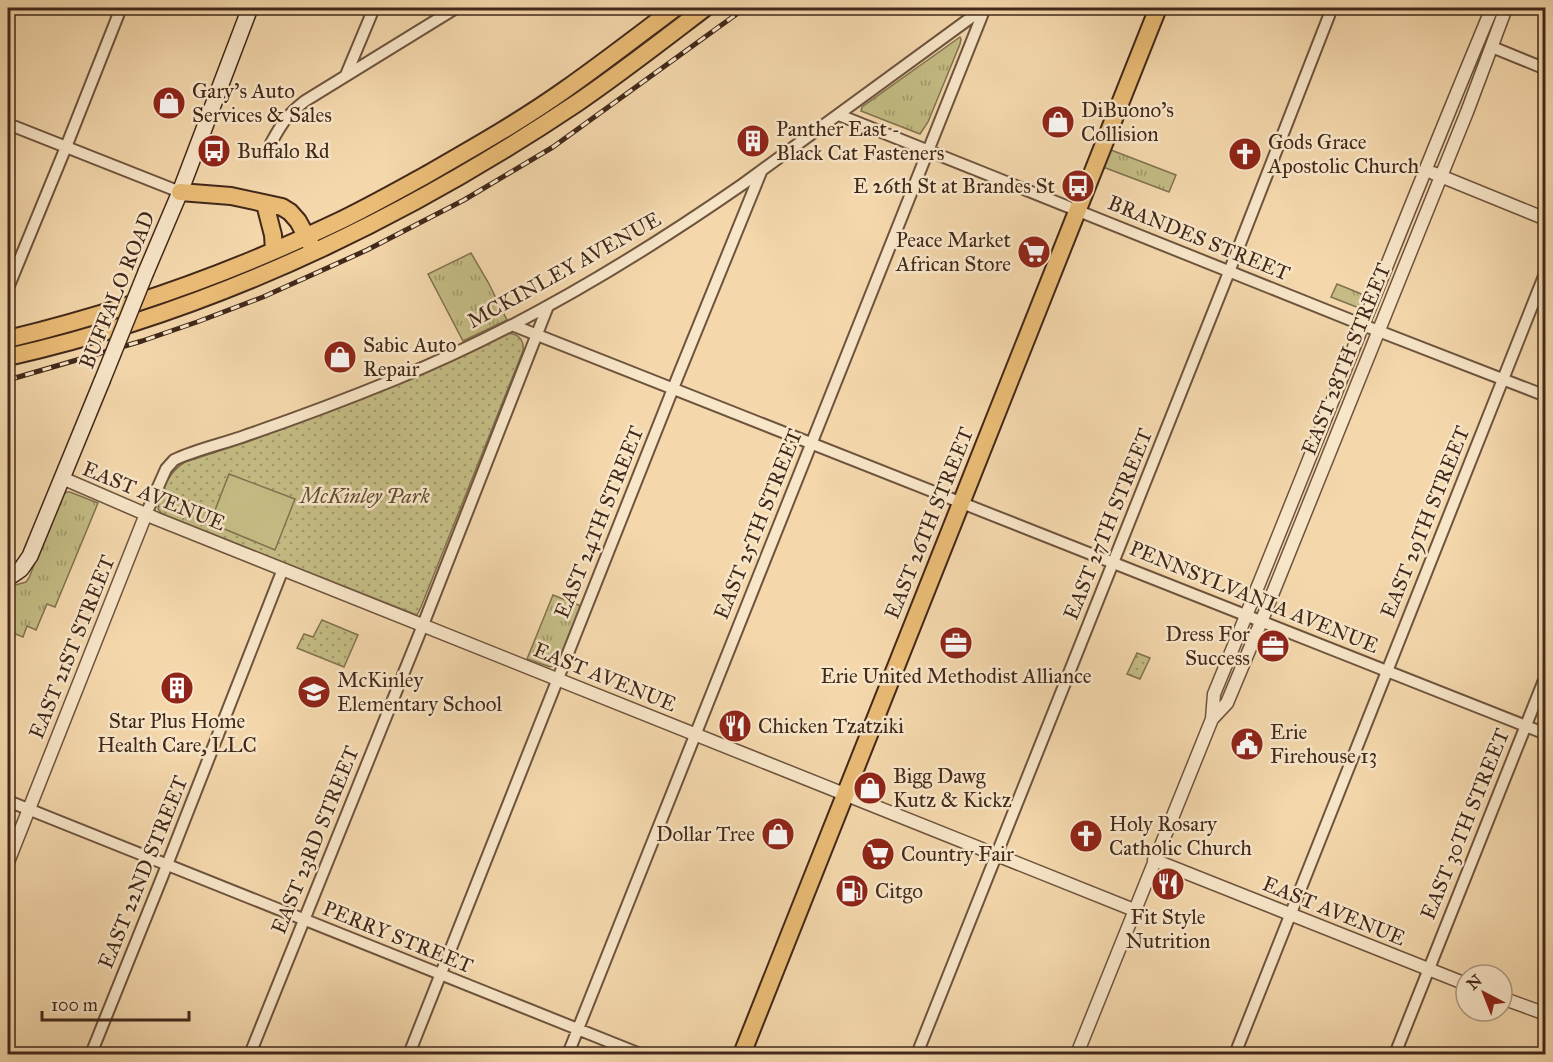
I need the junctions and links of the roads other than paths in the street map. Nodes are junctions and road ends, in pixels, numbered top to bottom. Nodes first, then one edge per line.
1 (121, 8) edge
2 (250, 8) edge
3 (374, 8) edge
4 (456, 8) edge
5 (675, 8) edge
6 (705, 8) edge
7 (985, 8) edge
8 (1158, 8) edge
9 (1332, 8) edge
10 (1492, 8) edge
11 (1506, 8) edge
12 (1492, 47) junction
13 (1545, 69) edge
14 (346, 75) junction
15 (839, 115) junction
16 (8, 124) edge
17 (271, 143) dead end
18 (66, 147) junction
19 (927, 151) junction
20 (1424, 169) junction
21 (762, 171) junction
22 (1440, 176) junction
23 (180, 192) junction
24 (265, 204) junction
25 (1077, 211) junction
26 (1545, 219) edge
27 (307, 236) junction
28 (274, 250) junction
29 (315, 252) junction
30 (1545, 271) edge
31 (1229, 272) junction
32 (8, 288) edge
33 (548, 306) junction
34 (512, 325) junction
35 (1363, 325) junction
36 (1379, 331) junction
37 (536, 333) junction
38 (8, 339) edge
39 (8, 357) edge
40 (1503, 380) junction
41 (673, 388) junction
42 (1545, 396) edge
43 (811, 443) junction
44 (62, 478) junction
45 (962, 502) junction
46 (146, 514) junction
47 (1113, 562) junction
48 (283, 569) junction
49 (8, 578) edge
50 (1246, 615) junction
51 (1261, 621) junction
52 (422, 625) junction
53 (1387, 671) junction
54 (1545, 675) edge
55 (558, 679) junction
56 (1212, 719) junction
57 (1525, 725) junction
58 (695, 734) junction
59 (1545, 734) edge
60 (846, 794) junction
61 (8, 801) edge
62 (28, 810) junction
63 (997, 855) junction
64 (1154, 860) junction
65 (8, 862) edge
66 (167, 865) junction
67 (1134, 910) junction
68 (1290, 915) junction
69 (304, 920) junction
70 (1428, 970) junction
71 (440, 975) junction
72 (1454, 980) edge
73 (1514, 1002) edge
74 (1545, 1014) edge
75 (578, 1030) junction
76 (91, 1054) edge
77 (250, 1054) edge
78 (409, 1054) edge
79 (568, 1054) edge
80 (640, 1054) edge
81 (742, 1054) edge
82 (917, 1054) edge
83 (1077, 1054) edge
84 (1235, 1054) edge
85 (1395, 1054) edge

1 - 18 street
2 - 23 main road, BUFFALO ROAD
3 - 14 street
4 - 14 street
5 - 27 main road
6 - 29 main road
7 - 15 street, MCKINLEY AVENUE
7 - 19 street, EAST 25TH STREET
8 - 25 main road, EAST 26TH STREET
9 - 31 street, EAST 27TH STREET
10 - 20 street, EAST 28TH STREET
11 - 12 street, EAST 28TH STREET
12 - 13 street
12 - 22 street, EAST 28TH STREET
14 - 17 street
15 - 19 street, BRANDES STREET
15 - 21 street, MCKINLEY AVENUE
16 - 18 street
18 - 23 street
18 - 32 street
19 - 25 street, BRANDES STREET
19 - 43 street, EAST 25TH STREET
20 - 22 street
20 - 35 street, EAST 28TH STREET
21 - 33 street, MCKINLEY AVENUE
21 - 41 street, EAST 24TH STREET
22 - 26 street
22 - 36 street, EAST 28TH STREET
23 - 24 main road
23 - 44 main road, BUFFALO ROAD, bridge
24 - 27 main road
24 - 28 main road
25 - 31 street, BRANDES STREET
25 - 45 main road, EAST 26TH STREET
27 - 28 main road
27 - 29 main road
28 - 38 main road
29 - 39 main road
30 - 40 street, EAST 29TH STREET
31 - 35 street, BRANDES STREET
31 - 47 street, EAST 27TH STREET
33 - 34 street, MCKINLEY AVENUE
33 - 37 street, EAST 23RD STREET
34 - 37 street, PENNSYLVANIA AVENUE
34 - 46 street, MCKINLEY AVENUE
35 - 36 street, BRANDES STREET
35 - 50 street, EAST 28TH STREET
36 - 40 street, BRANDES STREET
36 - 51 street, EAST 28TH STREET
37 - 41 street, PENNSYLVANIA AVENUE
37 - 52 street, EAST 23RD STREET
40 - 42 street, BRANDES STREET
40 - 53 street, EAST 29TH STREET
41 - 43 street, PENNSYLVANIA AVENUE
41 - 55 street, EAST 24TH STREET
43 - 45 street, PENNSYLVANIA AVENUE
43 - 58 street, EAST 25TH STREET
44 - 46 street, EAST AVENUE
44 - 49 main road, BUFFALO ROAD
45 - 47 street, PENNSYLVANIA AVENUE
45 - 60 main road, EAST 26TH STREET
46 - 48 street, EAST AVENUE
46 - 62 street, EAST 21ST STREET
47 - 50 street, PENNSYLVANIA AVENUE
47 - 63 street, EAST 27TH STREET
48 - 52 street, EAST AVENUE
48 - 66 street, EAST 22ND STREET
50 - 51 street, PENNSYLVANIA AVENUE
50 - 56 street, EAST 28TH STREET
51 - 53 street, PENNSYLVANIA AVENUE
51 - 56 street, EAST 28TH STREET
52 - 55 street, EAST AVENUE
52 - 69 street, EAST 23RD STREET
53 - 57 street, PENNSYLVANIA AVENUE
53 - 68 street, EAST 29TH STREET
54 - 57 street, EAST 30TH STREET
55 - 58 street, EAST AVENUE
55 - 71 street, EAST 24TH STREET
56 - 64 street, EAST 28TH STREET
57 - 59 street, PENNSYLVANIA AVENUE
57 - 70 street, EAST 30TH STREET
58 - 60 street, EAST AVENUE
58 - 75 street, EAST 25TH STREET
60 - 63 street, EAST AVENUE
60 - 81 main road, EAST 26TH STREET
61 - 62 street, PERRY STREET
62 - 65 street, EAST 21ST STREET
62 - 66 street, PERRY STREET
63 - 67 street, EAST AVENUE
63 - 82 street, EAST 27TH STREET
64 - 67 street, EAST 28TH STREET
64 - 68 street, EAST AVENUE
66 - 69 street, PERRY STREET
66 - 76 street, EAST 22ND STREET
67 - 83 street, EAST 28TH STREET
68 - 70 street, EAST AVENUE
68 - 84 street, EAST 29TH STREET
69 - 71 street, PERRY STREET
69 - 77 street, EAST 23RD STREET
70 - 72 street, EAST AVENUE
70 - 85 street, EAST 30TH STREET
71 - 75 street, PERRY STREET
71 - 78 street, EAST 24TH STREET
73 - 74 street
75 - 79 street, EAST 25TH STREET
75 - 80 street, PERRY STREET

